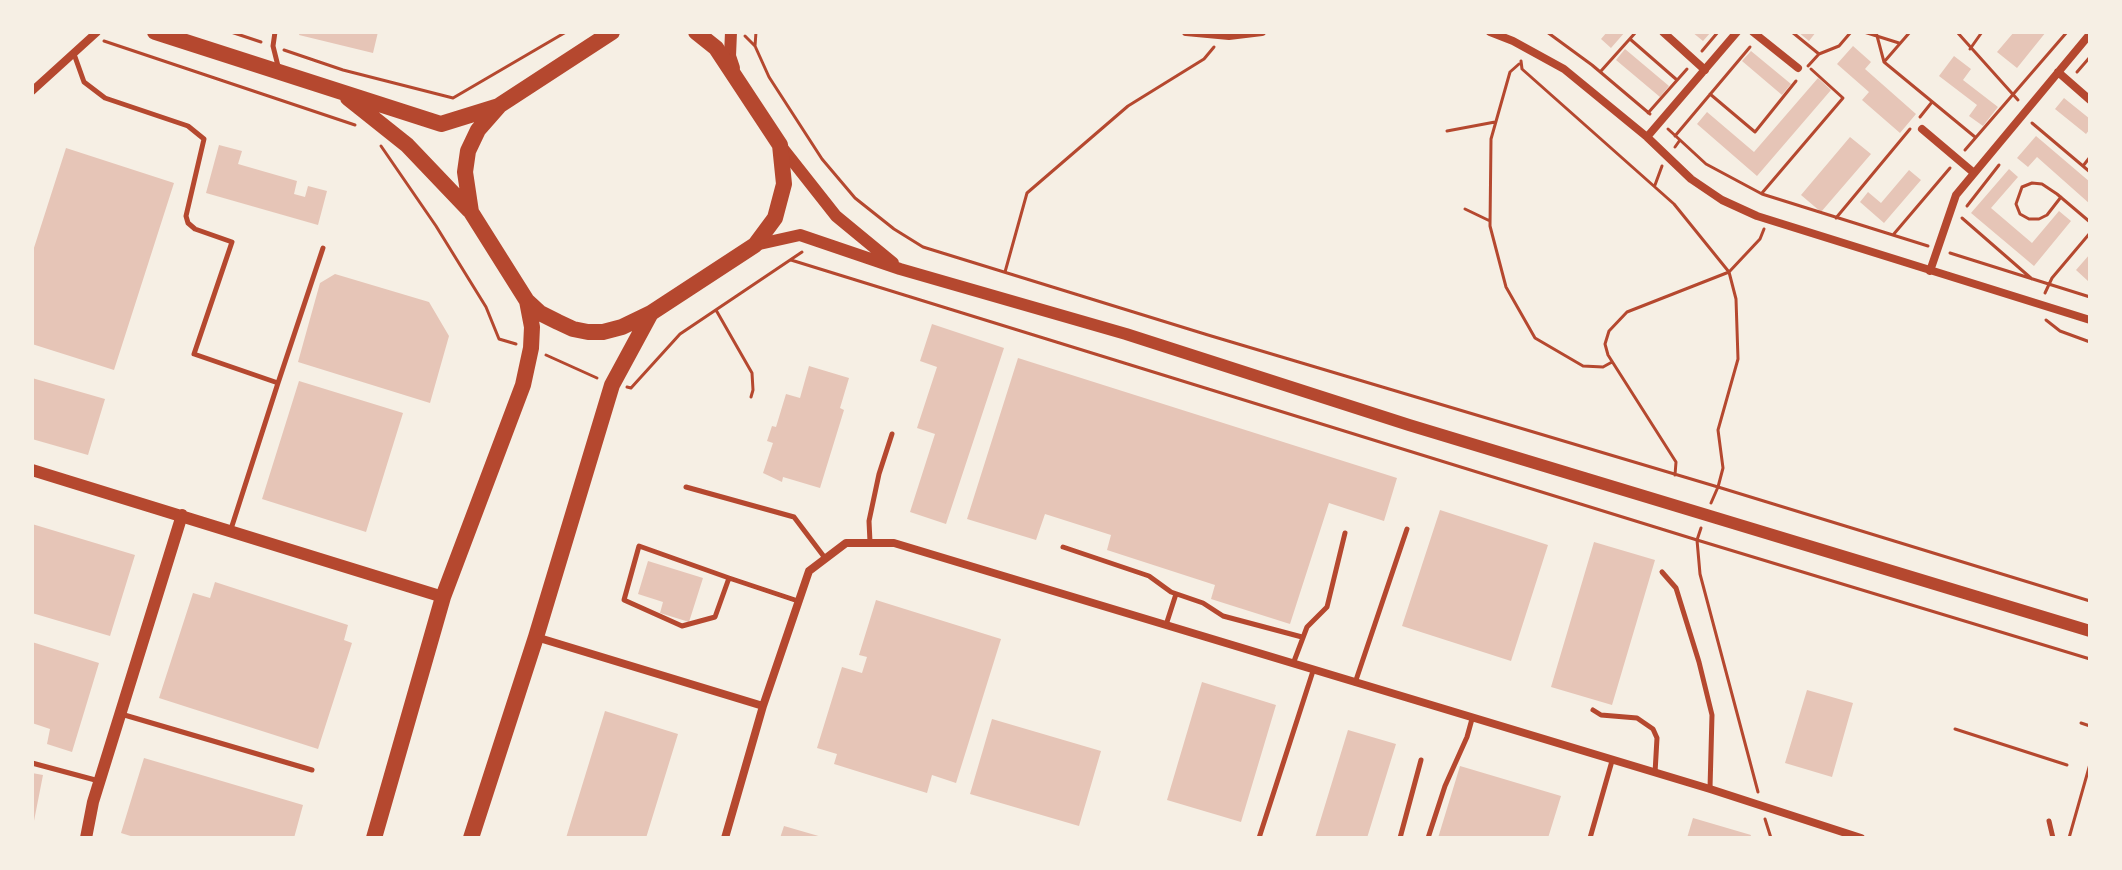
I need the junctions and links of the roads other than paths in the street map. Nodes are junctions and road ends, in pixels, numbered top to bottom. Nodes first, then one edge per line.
1 (155, 32) edge
2 (275, 32) edge
3 (612, 32) edge
4 (696, 32) edge
5 (731, 32) edge
6 (1186, 32) edge
7 (1262, 32) edge
8 (1490, 32) edge
9 (1663, 32) edge
10 (1737, 32) edge
11 (94, 34) edge
12 (1756, 34) edge
13 (2090, 34) edge
14 (74, 53) junction
15 (1798, 68) dead end
16 (279, 70) junction
17 (1705, 70) junction
18 (2058, 72) junction
19 (735, 75) junction
20 (338, 89) junction
21 (32, 91) edge
22 (2090, 100) edge
23 (500, 105) junction
24 (1922, 129) dead end
25 (1647, 137) junction
26 (780, 145) junction
27 (1974, 173) junction
28 (471, 212) junction
29 (755, 245) junction
30 (323, 248) dead end
31 (900, 269) junction
32 (1930, 271) junction
33 (527, 301) junction
34 (651, 313) junction
35 (2090, 320) edge
36 (278, 383) junction
37 (892, 434) dead end
38 (32, 470) edge
39 (686, 487) dead end
40 (182, 515) junction
41 (1407, 529) dead end
42 (231, 530) junction
43 (1345, 533) dead end
44 (870, 543) junction
45 (1063, 547) dead end
46 (825, 559) junction
47 (1662, 572) dead end
48 (729, 578) junction
49 (1176, 594) junction
50 (443, 597) junction
51 (798, 601) junction
52 (1166, 626) junction
53 (2090, 631) edge
54 (536, 637) junction
55 (1302, 637) junction
56 (1293, 665) junction
57 (1313, 671) junction
58 (1355, 684) junction
59 (763, 706) junction
60 (1593, 710) dead end
61 (120, 714) junction
62 (1472, 719) junction
63 (1421, 760) dead end
64 (1612, 761) junction
65 (32, 763) edge
66 (312, 770) dead end
67 (1655, 773) junction
68 (100, 781) junction
69 (1710, 789) junction
70 (2049, 821) dead end
71 (86, 838) edge
72 (374, 838) edge
73 (471, 838) edge
74 (725, 838) edge
75 (1259, 838) edge
76 (1400, 838) edge
77 (1428, 838) edge
78 (1590, 838) edge
79 (1861, 838) edge
80 (2053, 838) edge

1 - 16 highway
2 - 16 lane
3 - 23 highway
4 - 19 highway
5 - 19 street
6 - 7 street
8 - 25 street
9 - 17 street
10 - 17 street
11 - 14 street
12 - 15 street
13 - 18 street
14 - 21 street
14 - 36 lane
16 - 20 highway
17 - 25 street
18 - 22 street
18 - 27 street
19 - 26 highway
20 - 23 highway
20 - 28 highway
23 - 28 highway
24 - 27 street
25 - 32 street
26 - 29 highway
26 - 31 street
27 - 32 street
28 - 33 highway
29 - 31 street
29 - 34 highway
30 - 36 lane
31 - 53 street
32 - 35 street
33 - 34 highway
33 - 50 highway
34 - 54 highway
36 - 42 lane
37 - 44 lane
38 - 40 street
39 - 46 lane
40 - 42 street
40 - 61 street
41 - 58 lane
42 - 50 street
43 - 55 lane
44 - 46 street
44 - 52 street
45 - 49 lane
46 - 51 street
47 - 69 lane
48 - 48 lane
48 - 51 lane
49 - 52 lane
49 - 55 lane
50 - 72 highway
51 - 59 street
52 - 56 street
54 - 59 street
54 - 73 highway
55 - 56 lane
56 - 57 street
57 - 58 street
57 - 75 lane
58 - 62 street
59 - 74 street
60 - 67 lane
61 - 66 lane
61 - 68 street
62 - 64 street
62 - 77 lane
63 - 76 lane
64 - 67 street
64 - 78 lane
65 - 68 lane
67 - 69 street
68 - 71 street
69 - 79 street
70 - 80 lane

